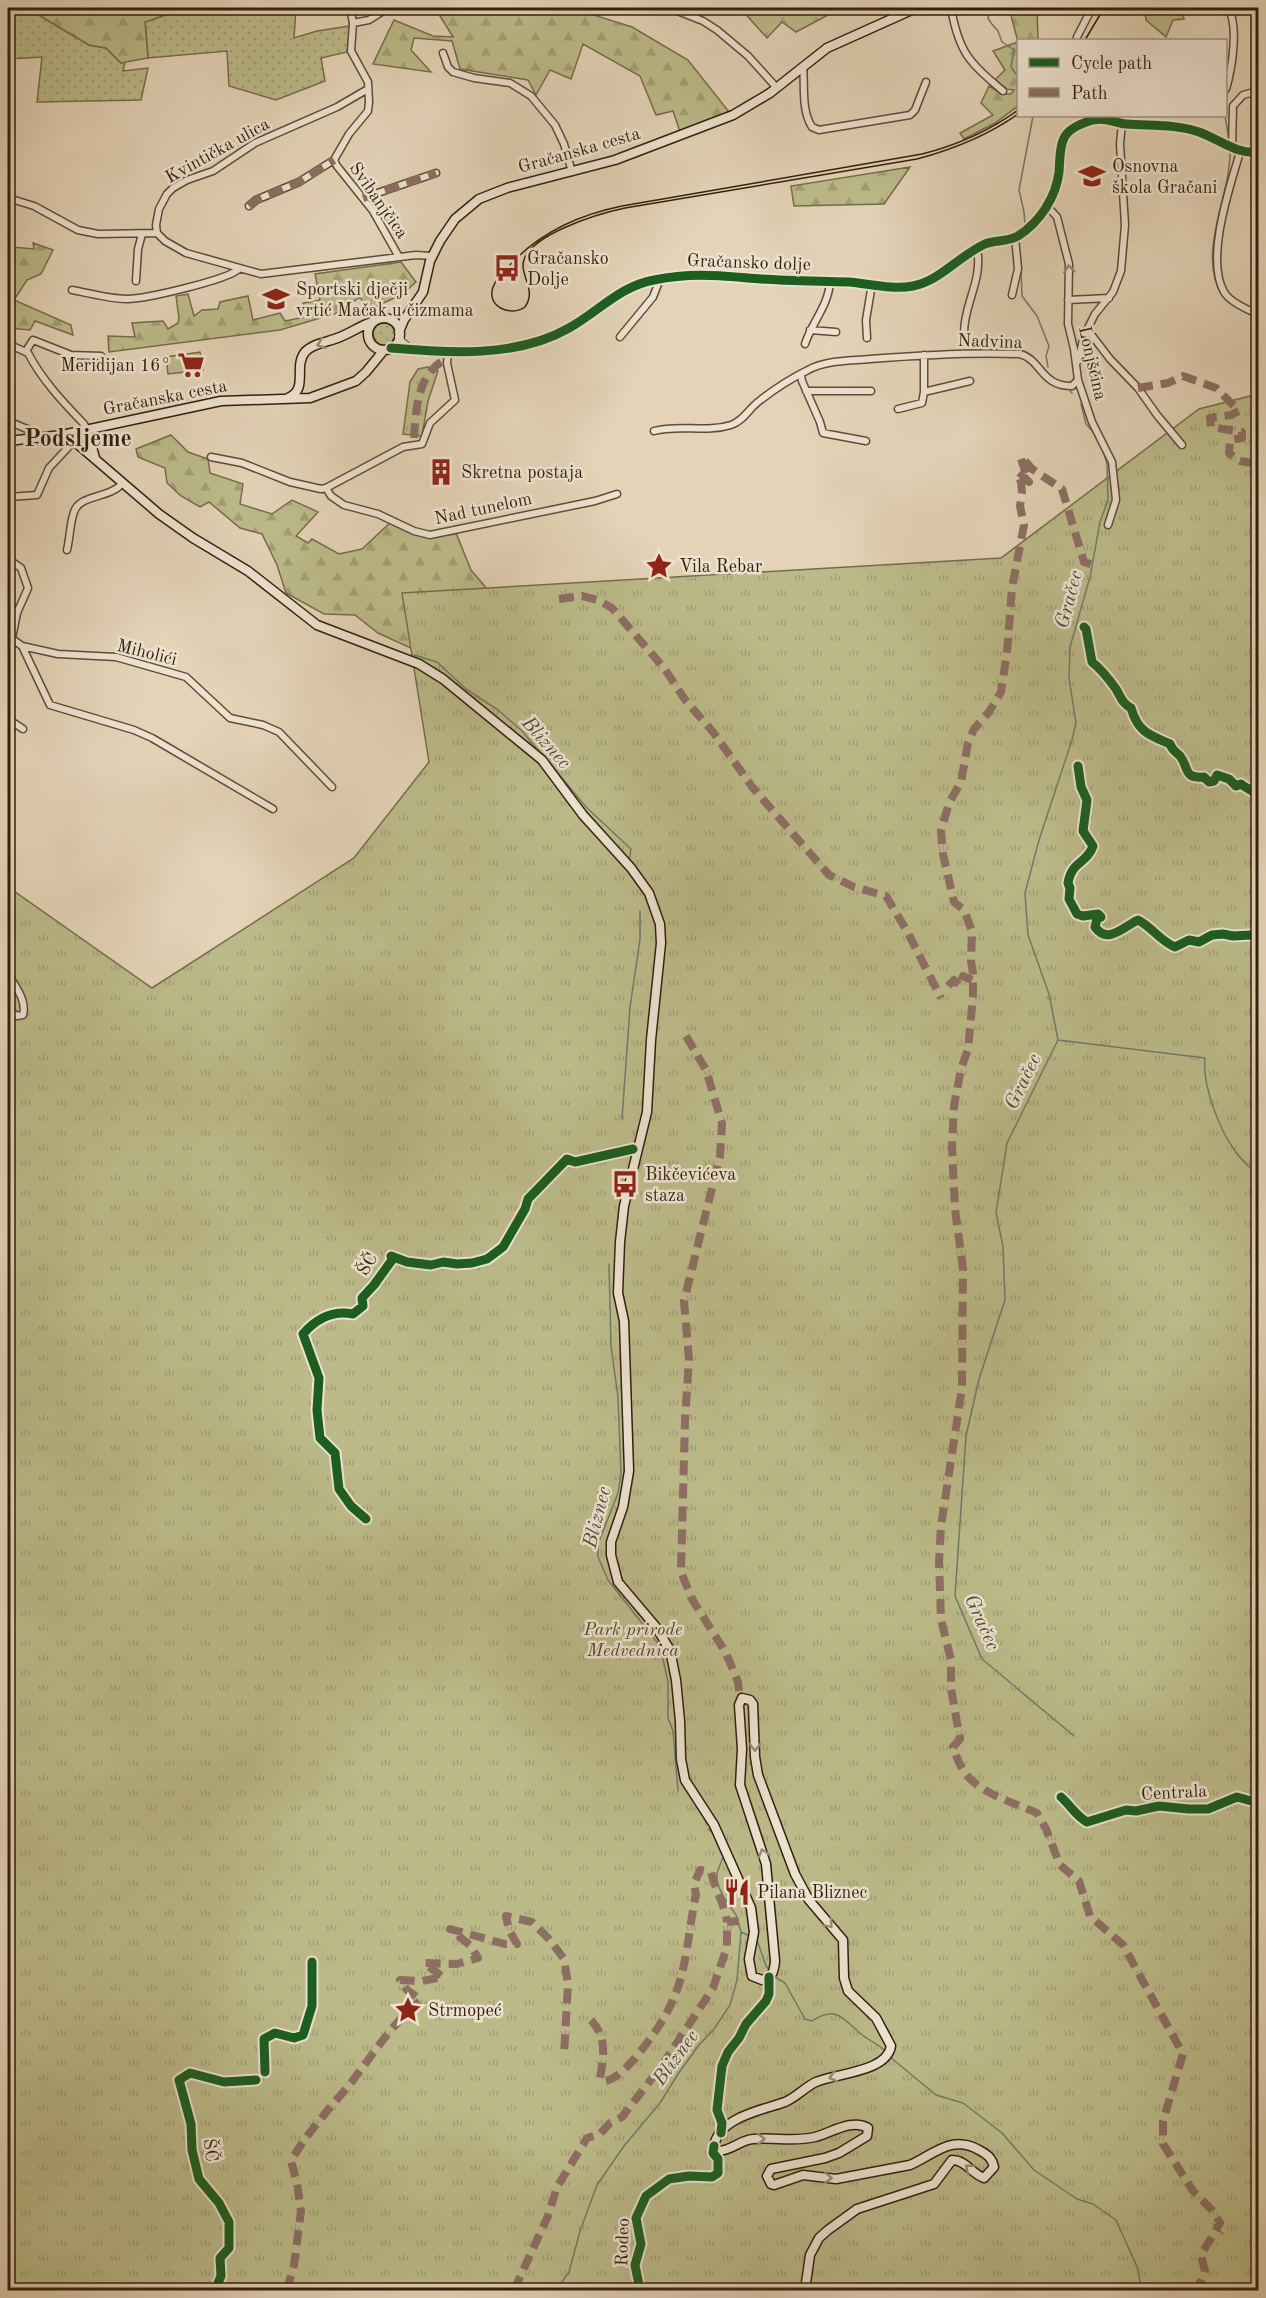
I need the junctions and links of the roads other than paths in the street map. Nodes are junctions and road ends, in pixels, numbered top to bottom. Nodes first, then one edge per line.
1 (350, 8) edge
2 (388, 8) edge
3 (670, 8) edge
4 (915, 8) edge
5 (951, 8) edge
6 (1092, 8) edge
7 (1228, 8) edge
8 (353, 23) junction
9 (1077, 37) dead end
10 (443, 53) dead end
11 (803, 65) junction
12 (926, 82) dead end
13 (1227, 85) edge
14 (777, 88) junction
15 (368, 89) junction
16 (1003, 91) dead end
17 (1258, 91) edge
18 (1113, 118) edge
19 (1122, 123) junction
20 (1236, 150) junction
21 (1258, 152) edge
22 (334, 160) junction
23 (572, 172) junction
24 (436, 173) dead end
25 (8, 198) edge
26 (363, 198) junction
27 (249, 206) dead end
28 (1047, 206) junction
29 (157, 233) junction
30 (142, 234) junction
31 (1015, 237) junction
32 (977, 248) junction
33 (432, 256) junction
34 (399, 257) junction
35 (239, 269) junction
36 (660, 279) junction
37 (136, 281) dead end
38 (830, 281) junction
39 (872, 284) junction
40 (72, 290) dead end
41 (1012, 295) dead end
42 (1109, 298) junction
43 (1068, 300) junction
44 (410, 310) junction
45 (1258, 314) edge
46 (389, 319) junction
47 (374, 321) junction
48 (810, 330) junction
49 (1087, 330) junction
50 (836, 332) dead end
51 (964, 333) dead end
52 (399, 334) junction
53 (620, 337) dead end
54 (867, 338) dead end
55 (8, 344) edge
56 (805, 344) dead end
57 (387, 349) junction
58 (26, 351) junction
59 (414, 351) junction
60 (448, 352) junction
61 (924, 355) junction
62 (101, 356) dead end
63 (1077, 368) junction
64 (801, 375) junction
65 (1078, 380) junction
66 (970, 381) dead end
67 (300, 385) junction
68 (806, 391) junction
69 (871, 391) dead end
70 (924, 392) junction
71 (310, 398) junction
72 (285, 399) junction
73 (898, 409) dead end
74 (8, 421) edge
75 (87, 429) junction
76 (654, 431) dead end
77 (62, 435) junction
78 (38, 438) junction
79 (8, 441) edge
80 (74, 441) junction
81 (866, 441) dead end
82 (1182, 445) dead end
83 (211, 457) dead end
84 (98, 462) junction
85 (122, 484) junction
86 (326, 488) junction
87 (617, 494) dead end
88 (8, 496) edge
89 (1108, 525) dead end
90 (68, 550) dead end
91 (8, 559) edge
92 (10, 637) edge
93 (22, 646) junction
94 (8, 719) edge
95 (23, 729) dead end
96 (332, 787) dead end
97 (273, 809) dead end
98 (8, 974) edge
99 (8, 1009) edge
100 (805, 2290) edge

1 - 8 street
2 - 8 street
3 - 14 street
4 - 11 main road, Gračanska cesta
5 - 16 street
6 - 9 street
7 - 13 street
8 - 15 street
10 - 23 street
11 - 12 street
11 - 14 main road, Gračanska cesta
14 - 23 main road, Gračanska cesta
15 - 22 street, Svibanjčica
15 - 29 street, Kvintička ulica
17 - 20 street
18 - 19 street
18 - 28 street
19 - 20 street
19 - 42 street
20 - 21 street
20 - 45 street
22 - 26 street, Svibanjčica
22 - 27 street, Svibanjčica
23 - 33 main road, Gračanska cesta
24 - 26 street
25 - 30 street
26 - 34 street, Svibanjčica
28 - 31 street
43 -> 28 street, Lonjščina
29 - 30 street
29 - 35 street
30 - 37 street
31 - 32 street, Gračansko dolje
31 - 41 street
32 - 39 street, Gračansko dolje
32 - 51 street
33 - 34 street
33 - 44 main road, Gračanska cesta
34 - 35 street
35 - 40 street
36 - 38 street, Gračansko dolje
36 - 53 street
36 - 60 street, Gračansko dolje
38 - 39 street, Gračansko dolje
38 - 48 street, Gračansko dolje
39 - 54 street
42 - 43 street
42 - 49 street
43 - 63 street, Lonjščina
44 - 46 main road
44 - 52 main road, Gračanska cesta
46 - 47 main road
46 - 52 main road
47 - 57 main road
47 -> 67 main road
48 - 50 street
48 - 56 street, Gračansko dolje
49 - 63 street
49 - 82 street
52 - 57 main road
52 - 59 street
55 - 58 street
57 - 59 street, Gračansko dolje
57 - 71 main road, Gračanska cesta
58 - 62 street
58 - 75 street
59 - 60 street, Gračansko dolje
60 - 86 street
61 - 64 street, Nadvina
61 - 65 street, Nadvina
61 - 70 street
63 - 65 street, Lonjščina
64 - 68 street
64 - 76 street, Nadvina
65 - 89 street, Lonjščina
66 - 70 street
67 - 71 main road
67 - 72 main road
68 - 69 street
68 - 81 street
70 - 73 street
71 - 72 main road, Gračanska cesta
72 - 75 main road, Gračanska cesta
74 - 78 street
75 - 77 main road, Gračanska cesta
75 - 84 main road
77 - 78 main road, Gračanska cesta
77 - 80 main road
78 - 79 main road, Gračanska cesta
80 - 84 main road
80 - 88 street
83 - 86 street
84 - 85 main road
85 - 90 street
85 -> 100 main road
86 - 87 street, Nad tunelom
91 - 92 street
92 - 93 street, Miholići
93 - 96 street, Miholići
93 - 97 street, Miholići
94 - 95 street
98 - 99 street

